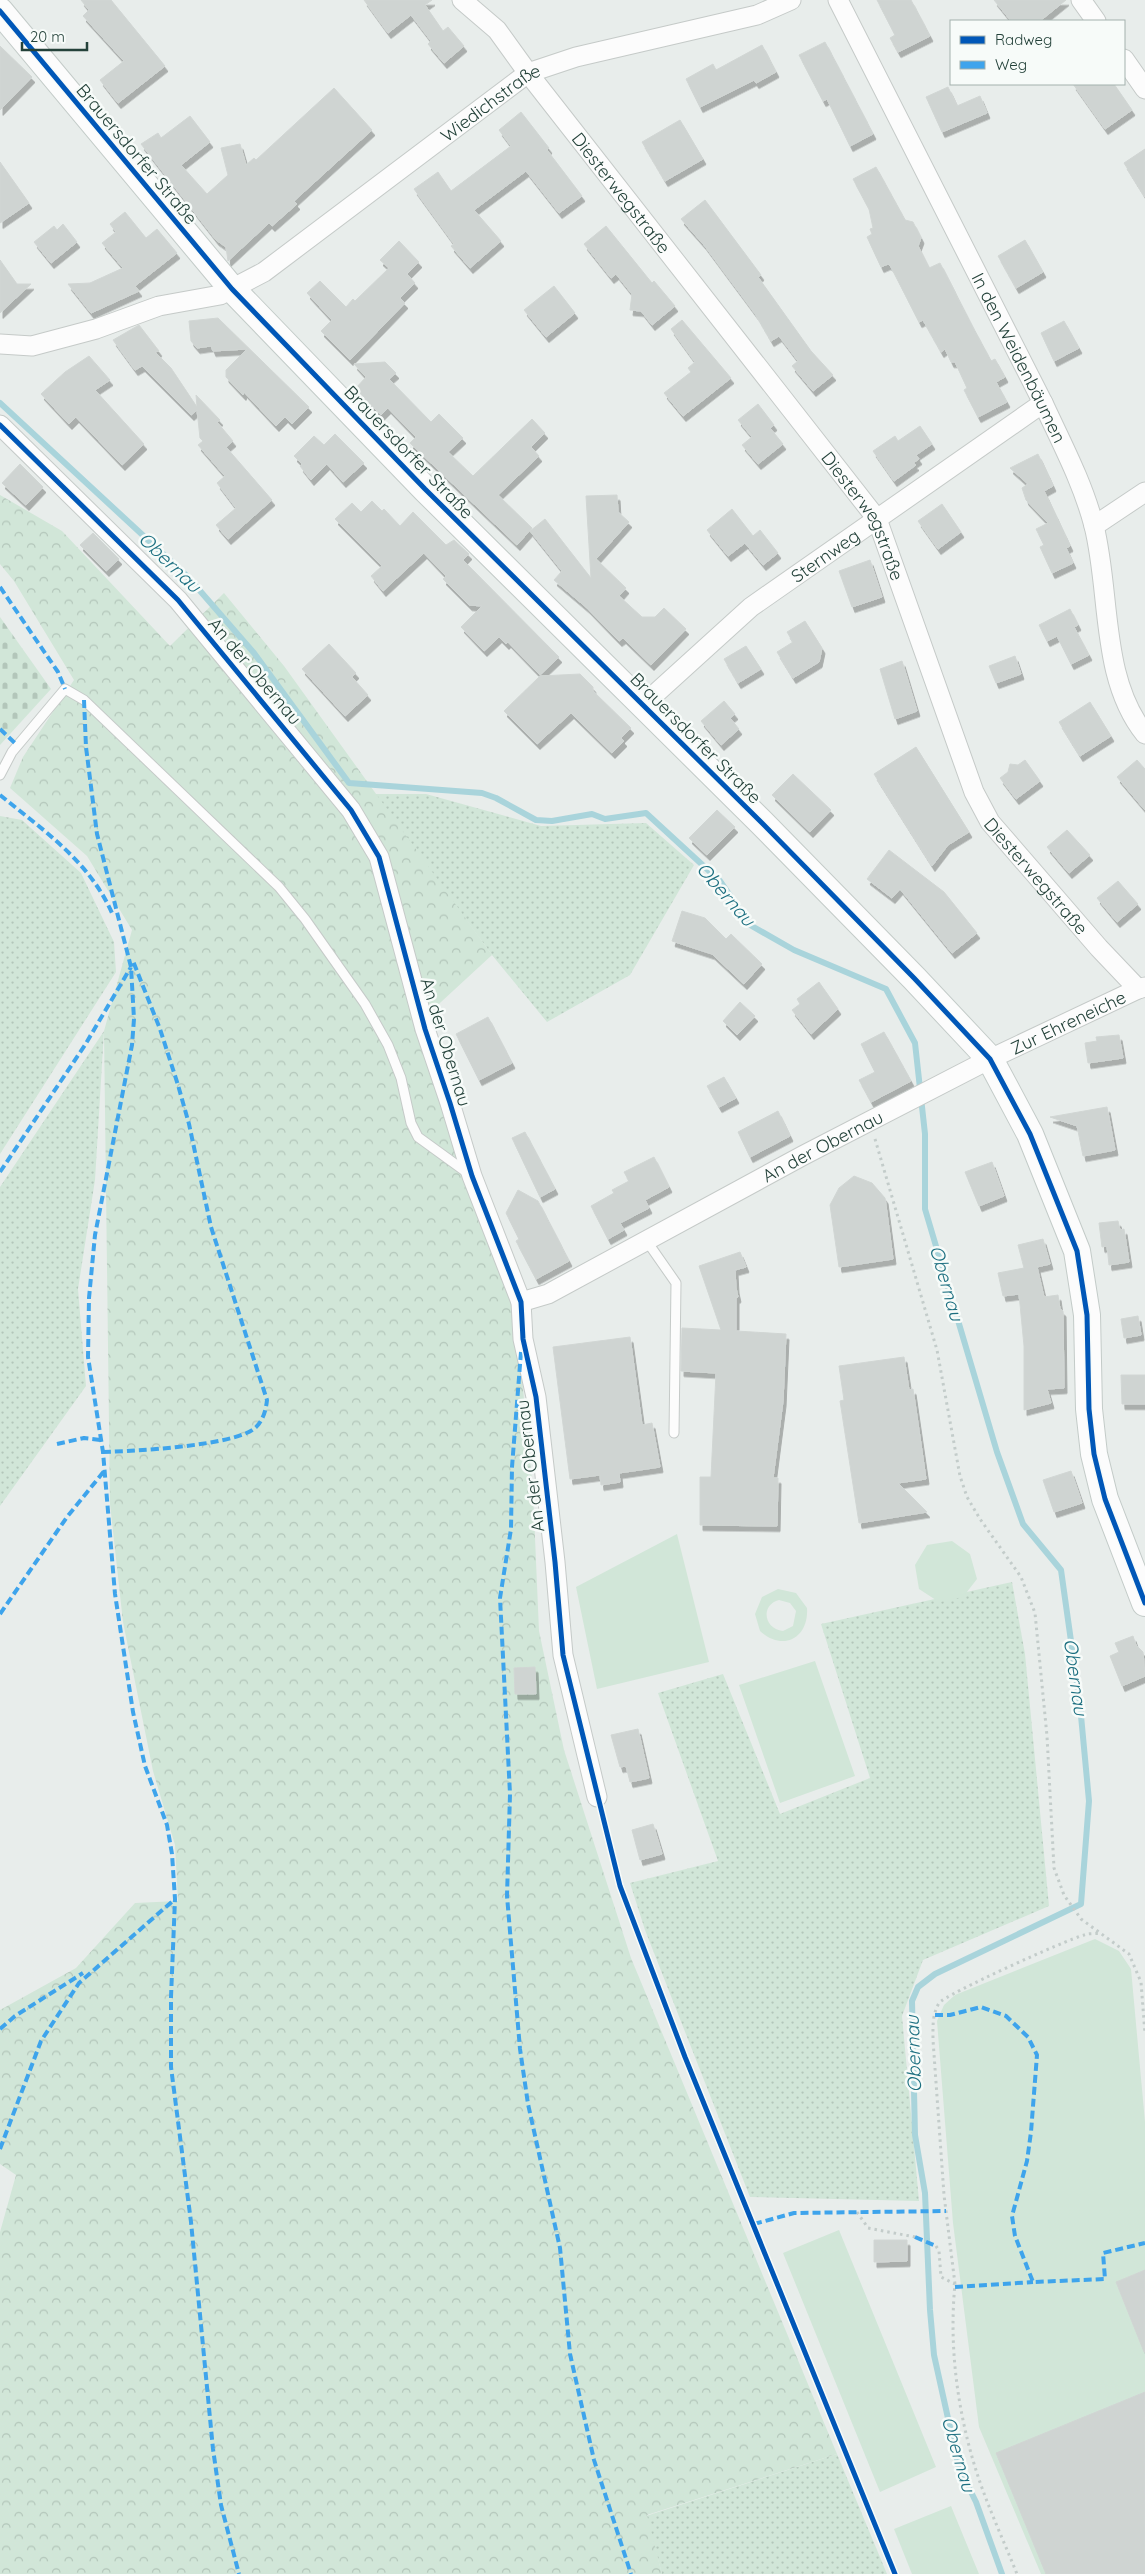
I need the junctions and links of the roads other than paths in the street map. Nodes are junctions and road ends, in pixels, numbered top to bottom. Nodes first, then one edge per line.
1 (462, 0) edge
2 (790, 0) edge
3 (838, 0) edge
4 (1081, 0) edge
5 (0, 11) edge
6 (1095, 20) edge
7 (1125, 60) edge
8 (528, 73) junction
9 (1145, 89) edge
10 (232, 289) junction
11 (0, 343) edge
12 (1043, 403) junction
13 (0, 425) edge
14 (1145, 492) edge
15 (877, 519) junction
16 (1094, 526) junction
17 (643, 705) junction
18 (1145, 734) edge
19 (0, 775) edge
20 (1142, 988) edge
21 (990, 1059) junction
22 (472, 1176) junction
23 (646, 1240) junction
24 (521, 1302) junction
25 (674, 1434) dead end
26 (1145, 1603) edge
27 (597, 1797) dead end

1 - 8 street, Diesterwegstraße
2 - 8 street, Wiedichstraße
3 - 12 street, In den Weidenbäumen
4 - 6 street
5 - 10 street, Brauersdorfer Straße
7 - 9 street
8 - 10 street, Wiedichstraße
8 - 15 street, Diesterwegstraße
10 - 11 street
10 - 17 street, Brauersdorfer Straße
12 - 15 street, Sternweg
12 - 16 street, In den Weidenbäumen
13 - 22 street, An der Obernau
14 - 16 street
15 - 17 street, Sternweg
15 - 20 street, Diesterwegstraße
16 - 18 street, In den Weidenbäumen
17 - 21 street, Brauersdorfer Straße
19 - 22 lane
20 - 21 street, Zur Ehreneiche
21 - 23 street, An der Obernau
21 - 26 street, Brauersdorfer Straße
22 - 24 street, An der Obernau
23 - 24 street, An der Obernau
23 - 25 lane
24 - 27 street, An der Obernau

